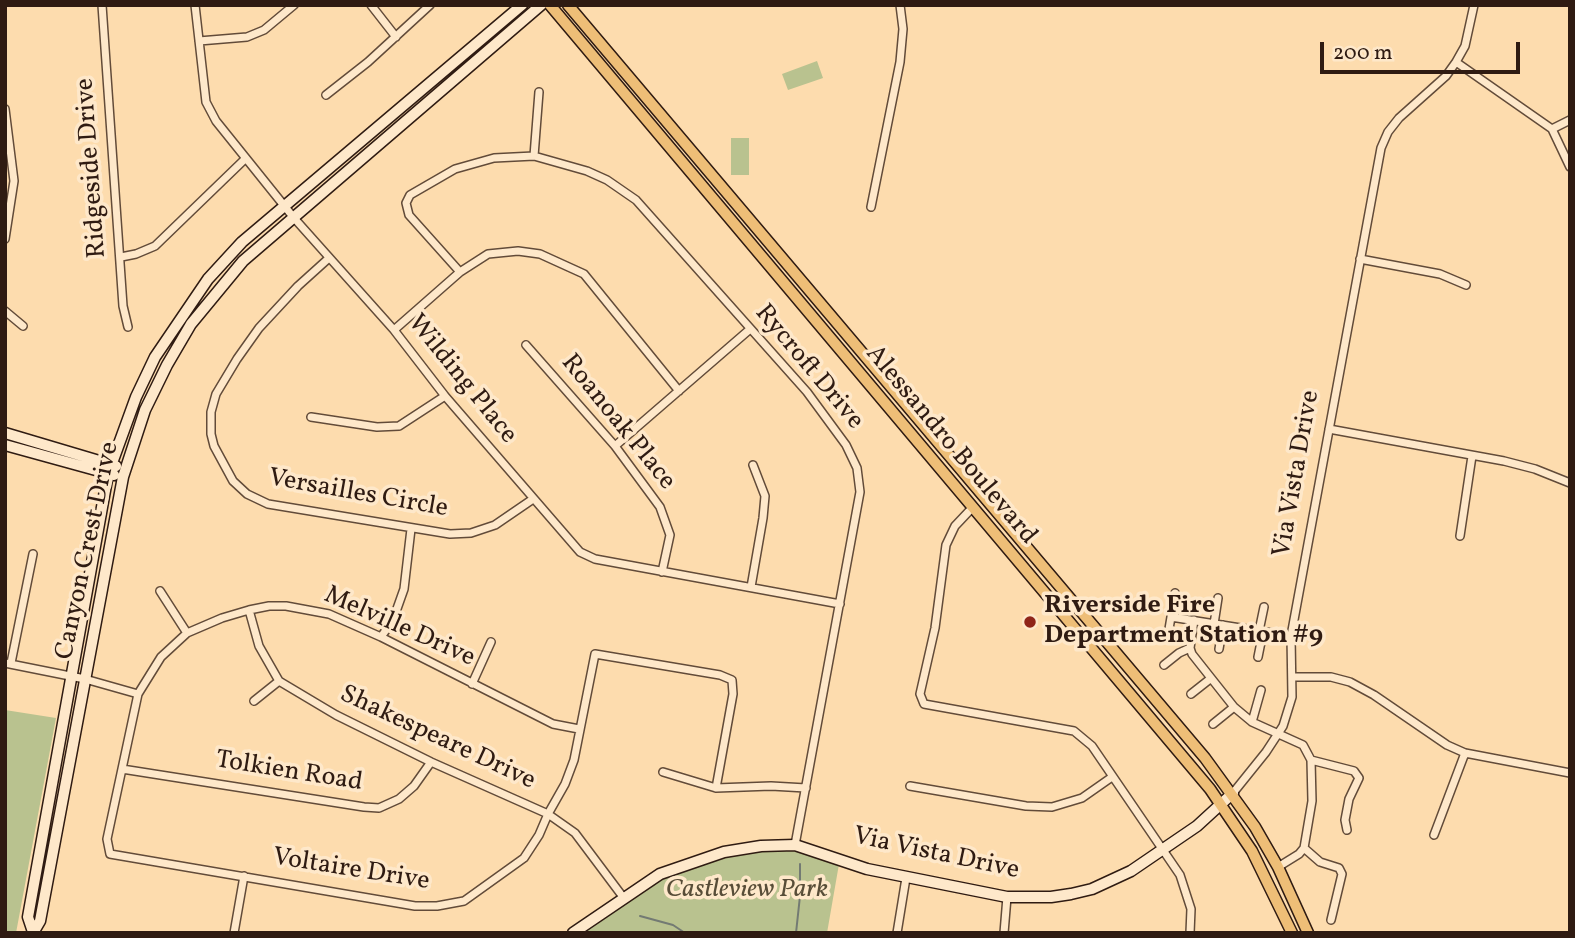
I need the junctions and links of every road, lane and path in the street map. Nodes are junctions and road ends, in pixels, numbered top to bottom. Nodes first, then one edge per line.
1 (102, 5) edge
2 (195, 5) edge
3 (294, 5) edge
4 (371, 5) edge
5 (430, 5) edge
6 (522, 5) edge
7 (541, 5) edge
8 (550, 5) edge
9 (568, 5) edge
10 (901, 5) edge
11 (1474, 5) edge
12 (396, 37) junction
13 (199, 41) junction
14 (1456, 62) junction
15 (539, 92) dead end
16 (326, 95) dead end
17 (5, 109) edge
18 (1570, 120) edge
19 (1552, 129) junction
20 (534, 156) junction
21 (246, 159) junction
22 (1570, 167) edge
23 (283, 205) junction
24 (871, 207) dead end
25 (294, 218) junction
26 (5, 239) edge
27 (121, 257) junction
28 (329, 258) junction
29 (1360, 259) junction
30 (460, 272) junction
31 (1466, 285) dead end
32 (5, 311) edge
33 (23, 326) dead end
34 (128, 327) dead end
35 (394, 330) junction
36 (749, 330) junction
37 (526, 345) dead end
38 (680, 391) junction
39 (445, 396) junction
40 (311, 417) dead end
41 (1329, 429) junction
42 (5, 433) edge
43 (5, 445) edge
44 (615, 446) junction
45 (1472, 456) junction
46 (753, 465) dead end
47 (110, 469) junction
48 (125, 473) junction
49 (1570, 483) edge
50 (533, 499) junction
51 (972, 508) junction
52 (411, 528) junction
53 (1460, 536) dead end
54 (33, 554) dead end
55 (662, 572) junction
56 (751, 587) junction
57 (160, 591) dead end
58 (1175, 593) dead end
59 (1218, 598) dead end
60 (840, 604) junction
61 (1264, 607) dead end
62 (249, 610) junction
63 (1171, 617) junction
64 (1194, 620) junction
65 (1218, 624) junction
66 (1261, 631) junction
67 (187, 633) junction
68 (1168, 635) dead end
69 (1291, 636) junction
70 (380, 637) junction
71 (491, 642) dead end
72 (1190, 648) junction
73 (1219, 649) dead end
74 (1258, 657) dead end
75 (8, 663) edge
76 (1164, 665) dead end
77 (70, 676) junction
78 (1293, 677) junction
79 (1210, 678) junction
80 (85, 679) junction
81 (279, 681) junction
82 (472, 684) junction
83 (1261, 690) dead end
84 (138, 694) junction
85 (1191, 694) dead end
86 (254, 701) dead end
87 (1234, 707) junction
88 (1252, 722) junction
89 (1213, 724) dead end
90 (579, 729) junction
91 (1278, 733) junction
92 (1465, 753) junction
93 (1311, 760) junction
94 (431, 762) junction
95 (122, 769) junction
96 (663, 772) dead end
97 (1570, 773) edge
98 (1112, 777) junction
99 (910, 786) dead end
100 (716, 788) junction
101 (806, 788) junction
102 (1233, 793) junction
103 (1222, 805) junction
104 (548, 814) junction
105 (1347, 830) dead end
106 (1434, 835) dead end
107 (795, 845) junction
108 (1304, 848) junction
109 (1164, 850) junction
110 (110, 853) joint
111 (1278, 867) junction
112 (244, 876) junction
113 (906, 878) junction
114 (623, 897) junction
115 (1007, 897) junction
116 (1331, 920) dead end
117 (33, 933) edge
118 (234, 933) edge
119 (573, 933) edge
120 (897, 933) edge
121 (1004, 933) edge
122 (1190, 933) edge
123 (1292, 933) edge
124 (1308, 933) edge

1 - 27 street, Ridgeside Drive
2 - 13 street, Wilding Place
3 - 13 street
4 - 12 street
5 - 12 street
6 - 23 main road, Canyon Crest Drive
7 - 25 main road, Canyon Crest Drive
8 - 51 main road, Alessandro Boulevard
9 - 102 main road, Alessandro Boulevard
10 - 24 street
11 - 14 street, Via Vista Drive
12 - 16 street
13 - 21 street, Wilding Place
14 - 19 street
14 - 29 street, Via Vista Drive
15 - 20 street
17 - 26 street
18 - 19 street
19 - 22 street
20 - 30 street, Rycroft Drive
20 - 36 street, Rycroft Drive
21 - 23 street, Wilding Place
21 - 27 street
23 - 25 street, Wilding Place
23 - 47 main road, Canyon Crest Drive
25 - 28 street, Wilding Place
25 - 48 main road, Canyon Crest Drive
27 - 34 street, Ridgeside Drive
28 - 35 street, Wilding Place
28 - 52 street, Versailles Circle
29 - 31 street
29 - 41 street, Via Vista Drive
30 - 35 street
30 - 38 street
32 - 33 street
35 - 39 street, Wilding Place
36 - 38 street
36 - 60 street, Rycroft Drive
37 - 44 street, Roanoak Place
38 - 44 street
39 - 40 street
39 - 50 street, Wilding Place
41 - 45 street
41 - 69 street, Via Vista Drive
42 - 47 main road
43 - 47 main road
44 - 55 street, Roanoak Place
45 - 49 street
45 - 53 street
46 - 56 street
47 - 48 main road
47 - 77 main road, Canyon Crest Drive
48 - 80 main road, Canyon Crest Drive
50 - 52 street, Versailles Circle
50 - 55 street, Wilding Place
51 - 98 street
51 - 103 main road, Alessandro Boulevard
52 - 70 street
54 - 75 street
55 - 56 street, Wilding Place
56 - 60 street, Wilding Place
57 - 67 street
58 - 63 street
59 - 65 street
60 - 101 street, Rycroft Drive
61 - 66 street
62 - 67 street, Melville Drive
62 - 70 street, Melville Drive
62 - 81 street
63 - 64 street
63 - 68 street
64 - 65 street
64 - 72 street
65 - 66 street
65 - 73 street
66 - 69 street
66 - 74 street
67 - 84 street, Melville Drive
69 - 78 street, Via Vista Drive
70 - 82 street, Melville Drive
71 - 82 street
72 - 76 street
72 - 79 street
75 - 77 street
77 - 80 street
77 - 117 main road, Canyon Crest Drive
78 - 91 street, Via Vista Drive
78 - 92 street
79 - 85 street
79 - 87 street
80 - 84 street
80 - 117 main road, Canyon Crest Drive
81 - 86 street
81 - 94 street, Shakespeare Drive
82 - 90 street, Melville Drive
83 - 88 street
84 - 95 street, Melville Drive
87 - 88 street
87 - 89 street
88 - 91 street
90 - 100 street, Voltaire Drive
90 - 104 street, Voltaire Drive
91 - 93 street
91 - 102 street, Via Vista Drive
92 - 97 street
92 - 106 street
93 - 105 street
93 - 108 street
94 - 95 street, Tolkien Road
94 - 104 street, Shakespeare Drive
95 - 110 street, Melville Drive
96 - 100 street
98 - 99 street
98 - 109 street
100 - 101 street
101 - 107 street, Rycroft Drive
102 - 103 main road, Via Vista Drive
102 - 111 main road, Alessandro Boulevard
103 - 109 main road, Via Vista Drive
103 - 123 main road, Alessandro Boulevard
104 - 112 street, Voltaire Drive
104 - 114 street, Shakespeare Drive
107 - 113 main road, Via Vista Drive
107 - 114 main road, Via Vista Drive
108 - 111 street
108 - 116 street
109 - 115 main road, Via Vista Drive
109 - 122 street
110 - 112 street, Voltaire Drive
111 - 124 main road, Alessandro Boulevard
112 - 118 street
113 - 115 main road, Via Vista Drive
113 - 120 street
114 - 119 main road, Via Vista Drive
115 - 121 street

